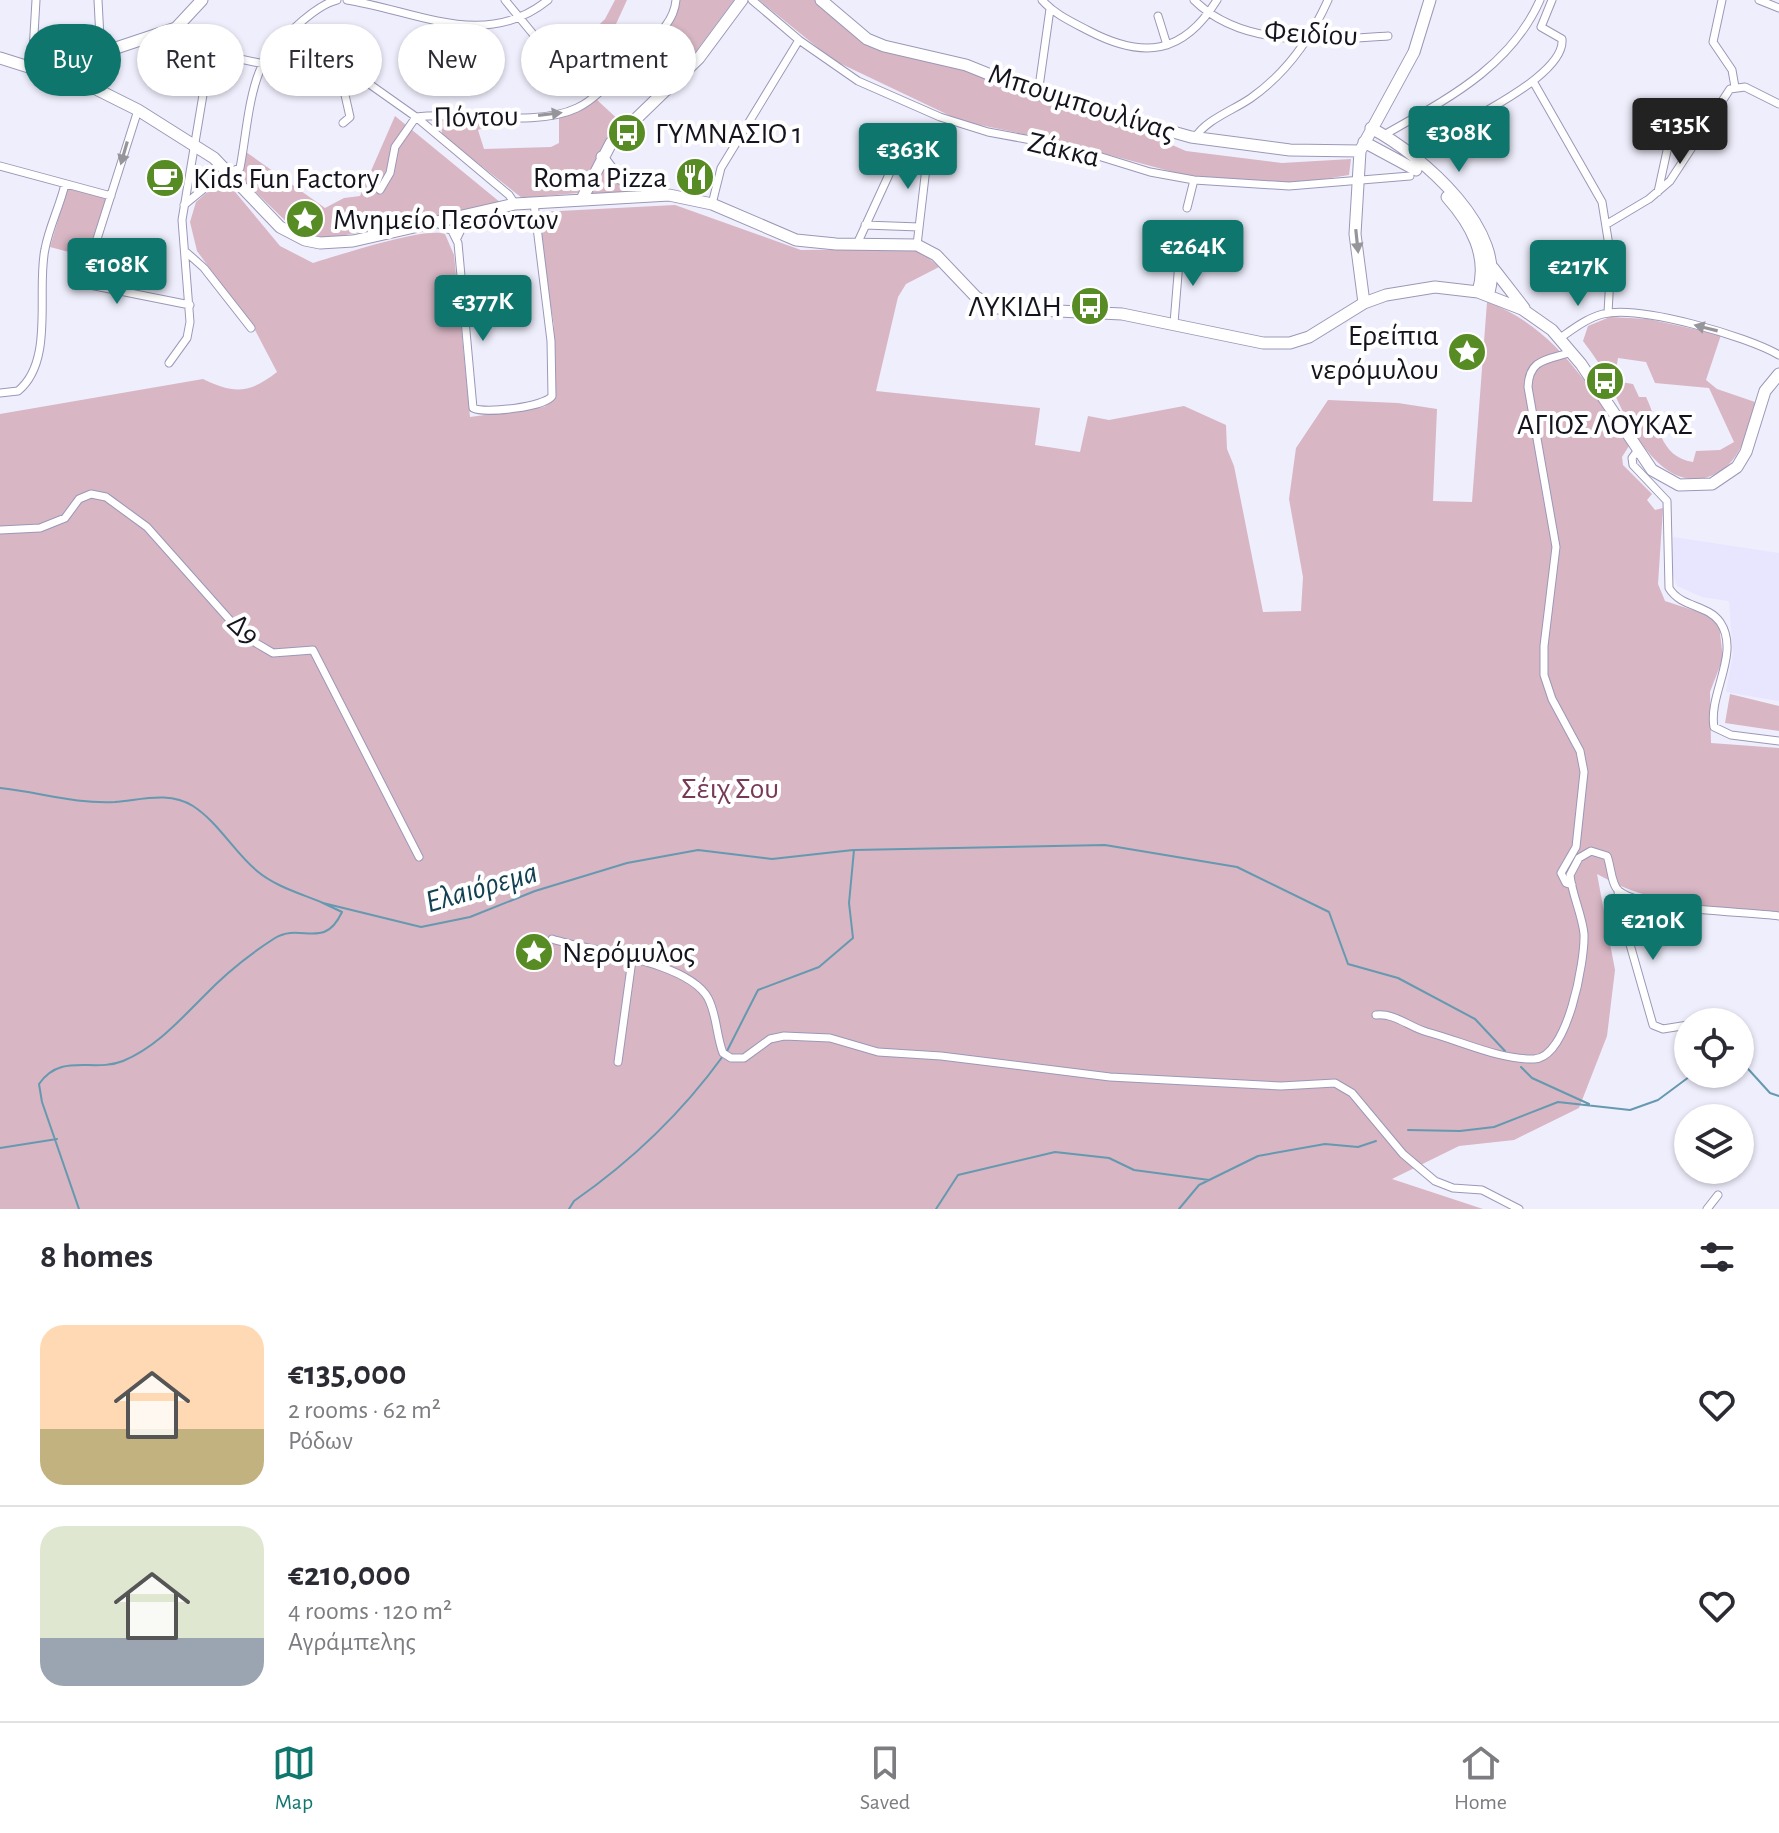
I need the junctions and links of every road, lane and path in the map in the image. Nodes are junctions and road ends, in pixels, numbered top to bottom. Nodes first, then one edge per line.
1 (36, 0) edge
2 (98, 0) edge
3 (202, 0) edge
4 (337, 0) edge
5 (347, 0) edge
6 (505, 0) edge
7 (548, 0) edge
8 (676, 0) edge
9 (742, 0) edge
10 (752, 0) edge
11 (821, 0) edge
12 (1042, 0) edge
13 (1194, 0) edge
14 (1217, 0) edge
15 (1328, 0) edge
16 (1430, 0) edge
17 (1540, 0) edge
18 (1552, 0) edge
19 (1722, 0) edge
20 (1759, 0) edge
21 (1779, 8) edge
22 (1050, 9) junction
23 (1208, 13) junction
24 (1158, 16) dead end
25 (518, 20) junction
26 (35, 24) edge
27 (99, 24) edge
28 (181, 24) edge
29 (300, 24) edge
30 (522, 24) edge
31 (1388, 36) dead end
32 (1307, 39) junction
33 (799, 40) junction
34 (1167, 45) junction
35 (0, 58) edge
36 (24, 66) edge
37 (260, 81) edge
38 (1534, 83) junction
39 (1735, 87) junction
40 (382, 94) edge
41 (1038, 94) junction
42 (110, 96) edge
43 (202, 96) edge
44 (345, 96) edge
45 (1779, 104) edge
46 (138, 110) junction
47 (1481, 114) dead end
48 (416, 117) junction
49 (343, 123) dead end
50 (1371, 128) junction
51 (1384, 135) junction
52 (1670, 137) dead end
53 (1195, 138) junction
54 (929, 142) dead end
55 (193, 143) junction
56 (1362, 146) junction
57 (602, 157) junction
58 (0, 166) edge
59 (892, 168) dead end
60 (231, 173) junction
61 (1410, 176) dead end
62 (1356, 179) junction
63 (1194, 180) junction
64 (65, 184) junction
65 (380, 190) dead end
66 (1658, 192) junction
67 (669, 195) junction
68 (111, 196) junction
69 (582, 199) junction
70 (534, 203) junction
71 (515, 204) junction
72 (712, 204) junction
73 (184, 205) junction
74 (1187, 208) dead end
75 (468, 215) junction
76 (434, 222) junction
77 (1607, 224) junction
78 (865, 225) junction
79 (919, 227) junction
80 (457, 238) junction
81 (857, 244) junction
82 (917, 245) junction
83 (1180, 250) dead end
84 (186, 252) junction
85 (1486, 264) junction
86 (1435, 287) junction
87 (1483, 294) junction
88 (1364, 303) junction
89 (190, 305) junction
90 (1527, 312) junction
91 (1608, 313) junction
92 (1174, 323) junction
93 (251, 328) dead end
94 (1560, 338) junction
95 (1572, 352) junction
96 (1779, 355) edge
97 (169, 363) dead end
98 (1779, 374) edge
99 (0, 393) edge
100 (1638, 450) junction
101 (0, 530) edge
102 (1779, 741) edge
103 (419, 857) dead end
104 (1572, 885) junction
105 (1618, 890) junction
106 (1779, 916) edge
107 (552, 939) dead end
108 (632, 960) junction
109 (1376, 1015) dead end
110 (1674, 1027) edge
111 (618, 1062) dead end
112 (1718, 1195) dead end
113 (1519, 1209) edge
114 (1707, 1209) edge

1 - 26 street
2 - 27 street
3 - 28 main road
4 - 29 street
5 - 25 street
6 - 25 street
7 - 25 street
48 -> 8 street, Πόντου
9 - 57 main road
10 - 33 street, Ζάκκα
11 - 41 main road, Μπουμπουλίνας
12 - 22 street
13 - 23 street, Φειδίου
14 - 23 street
15 - 32 street
16 - 50 main road
17 - 51 street
18 - 38 street
19 - 39 street
20 - 21 street
22 - 34 street
22 - 41 street
23 - 32 street, Φειδίου
23 - 34 street
24 - 34 street
25 - 30 street
31 - 32 street, Φειδίου
32 - 53 street
33 - 63 street, Ζάκκα
33 - 72 street
35 - 36 main road
37 - 60 street
38 - 47 street
38 - 77 street
39 - 45 street
39 - 66 street
40 - 48 street, Πόντου
41 - 53 main road, Μπουμπουλίνας
42 - 46 main road
43 - 55 street
44 - 49 street
46 - 55 main road
46 -> 68 street
48 - 65 street
48 - 71 street, Πόντου
50 - 51 main road
50 - 56 main road
51 - 85 main road
52 - 66 street
53 - 56 main road, Μπουμπουλίνας
54 - 79 street
55 - 60 main road
55 - 73 street
56 - 62 main road
56 - 85 main road
57 - 67 main road
57 - 69 main road
58 - 64 street
59 - 78 street
60 - 73 street
60 - 76 main road
61 - 62 street, Ζάκκα
62 - 63 street, Ζάκκα
62 -> 88 main road
63 - 74 street
64 - 68 street
64 - 99 street
66 - 77 street
67 - 69 main road
67 - 72 main road
68 - 89 street
69 - 70 main road
70 - 71 main road
70 - 80 street
71 - 75 main road
72 - 81 main road
73 - 84 street
75 - 76 main road
75 - 80 street
76 - 80 street
77 - 91 street
78 - 79 street
78 - 81 street
79 - 82 street
81 - 82 main road
82 - 92 main road
83 - 92 street
84 - 89 street
84 - 93 street
85 - 86 main road
85 - 87 main road
85 - 90 main road
86 - 87 main road
86 - 88 main road
87 - 90 main road
88 - 92 main road
89 - 97 street
90 - 94 main road
91 - 94 street
96 -> 91 street
94 - 95 main road
95 - 100 main road
95 - 104 street
98 - 100 main road
100 - 102 street
101 - 103 street, Δ9
104 - 105 street
104 - 109 street
105 - 106 street
105 - 110 street
107 - 108 street
108 - 111 street
108 - 113 street
112 - 114 street

